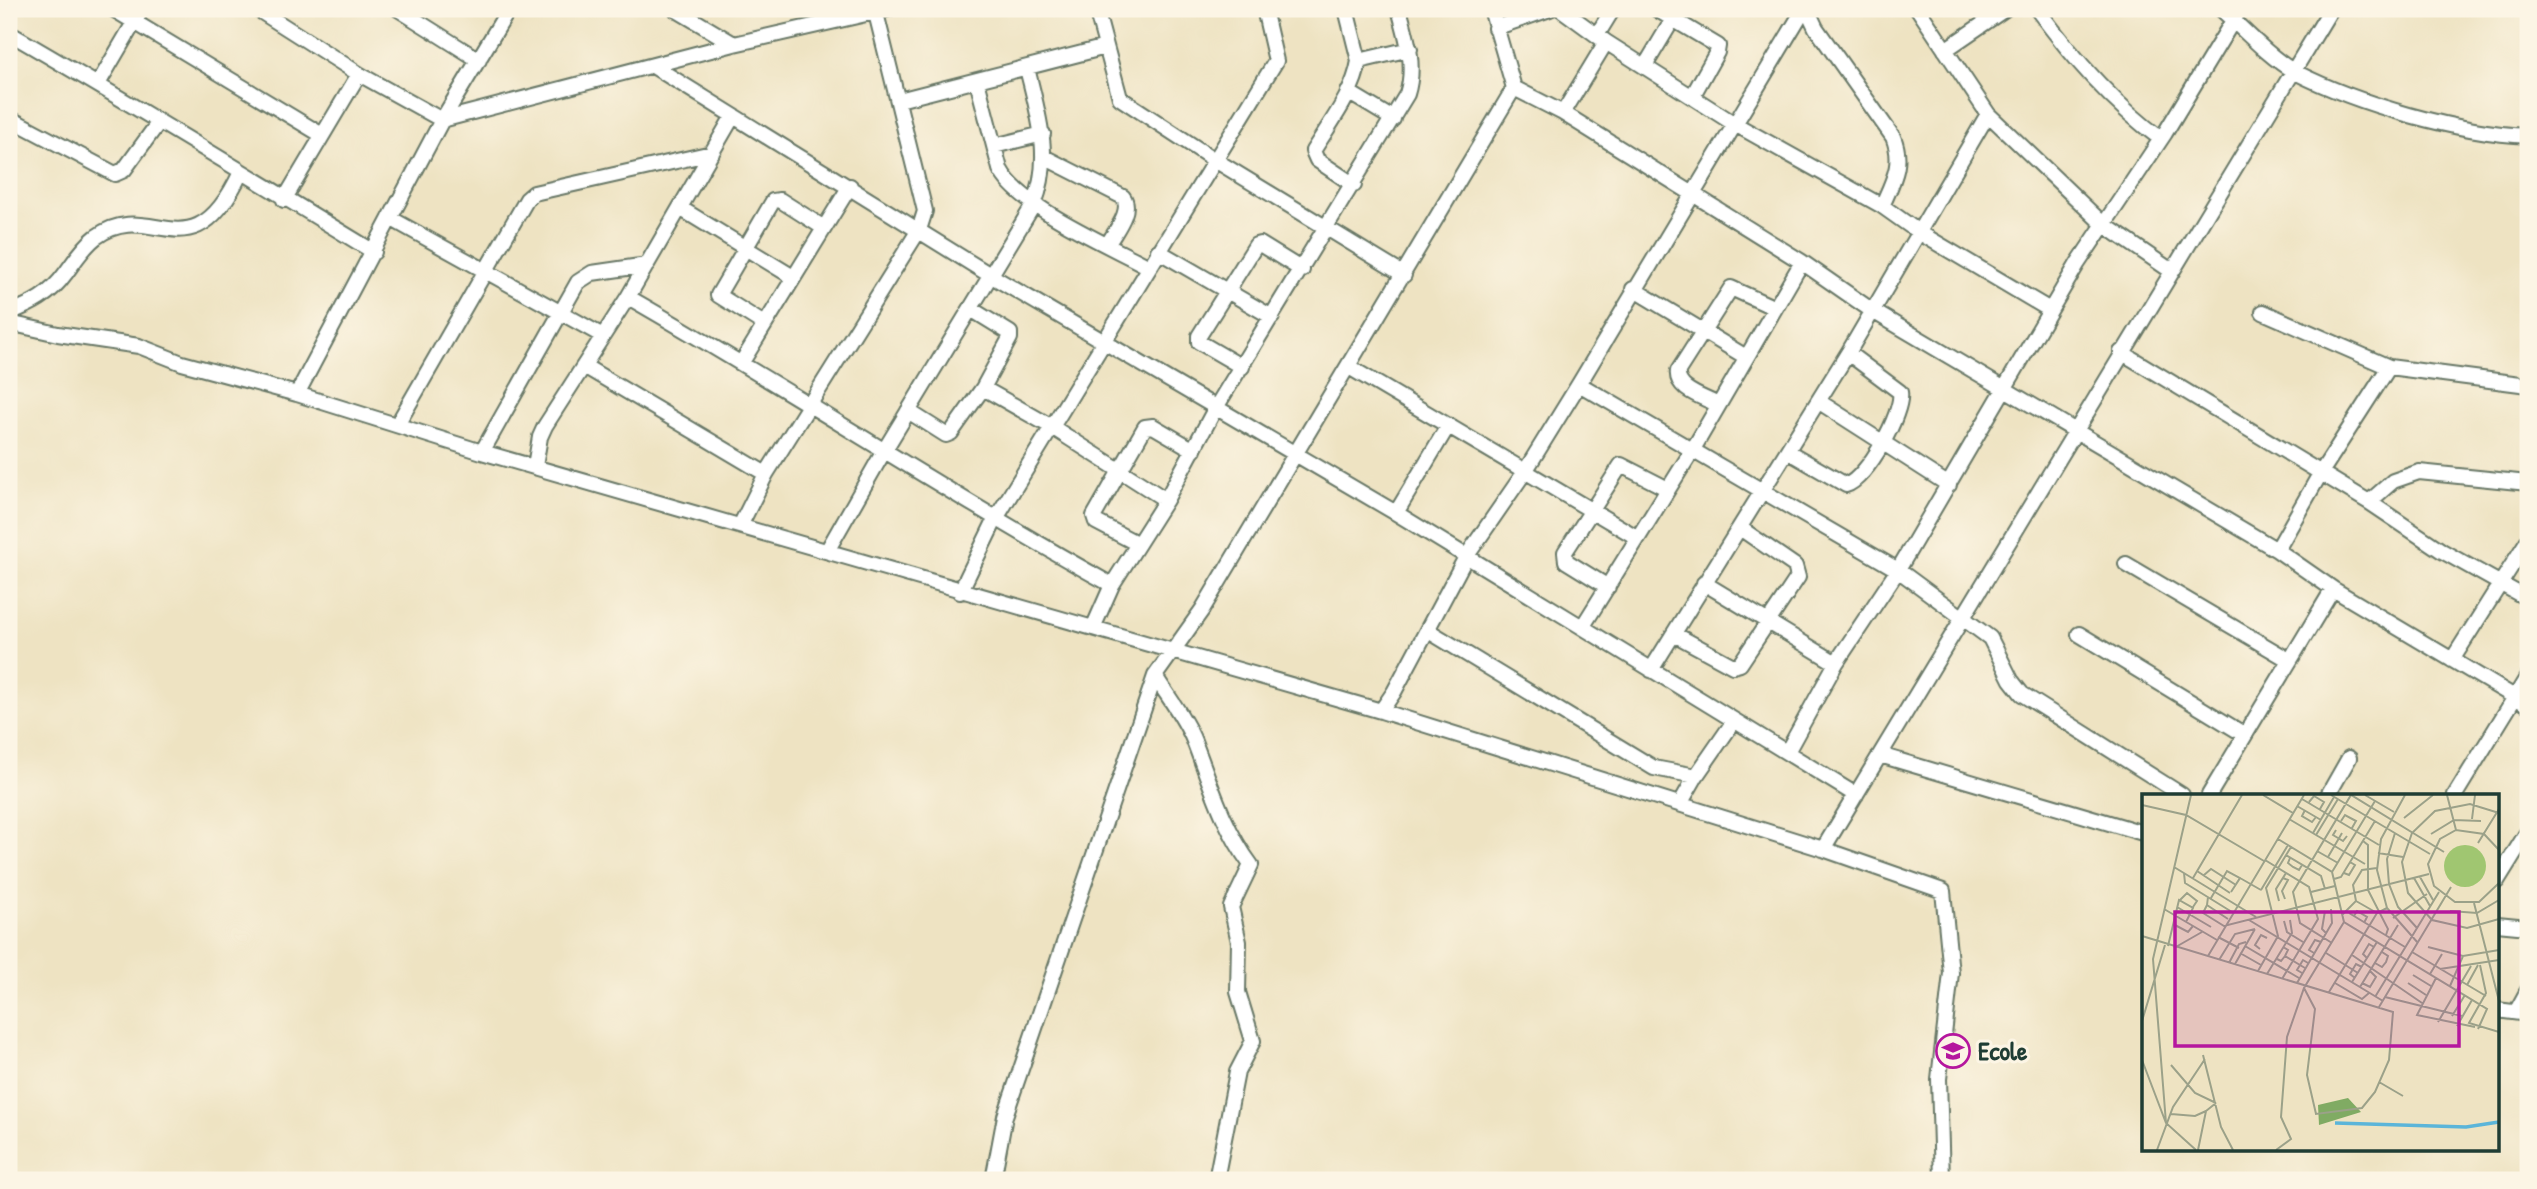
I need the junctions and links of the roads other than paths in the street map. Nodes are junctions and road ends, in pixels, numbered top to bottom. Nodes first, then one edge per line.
1 (113, 9) edge
2 (142, 9) edge
3 (257, 9) edge
4 (398, 9) edge
5 (509, 9) edge
6 (676, 9) edge
7 (1096, 9) edge
8 (1264, 9) edge
9 (1346, 9) edge
10 (1399, 9) edge
11 (1491, 9) edge
12 (1550, 9) edge
13 (1561, 9) edge
14 (1613, 9) edge
15 (1656, 9) edge
16 (1806, 9) edge
17 (1918, 9) edge
18 (2005, 9) edge
19 (2037, 9) edge
20 (2221, 9) edge
21 (2330, 9) edge
22 (880, 10) edge
23 (1676, 14) edge
24 (2237, 15) edge
25 (134, 22) junction
26 (1496, 28) junction
27 (9, 33) edge
28 (1601, 38) junction
29 (734, 44) junction
30 (1107, 47) junction
31 (1410, 49) junction
32 (1945, 50) junction
33 (480, 60) junction
34 (1359, 61) junction
35 (653, 66) junction
36 (1644, 66) junction
37 (1027, 68) junction
38 (2294, 71) junction
39 (359, 74) junction
40 (977, 80) junction
41 (98, 83) junction
42 (1514, 88) junction
43 (1348, 92) junction
44 (1693, 95) junction
45 (900, 100) junction
46 (1563, 113) junction
47 (1988, 114) junction
48 (733, 116) junction
49 (9, 118) edge
50 (1393, 118) junction
51 (442, 120) junction
52 (159, 122) junction
53 (1733, 123) junction
54 (1043, 134) junction
55 (322, 135) junction
56 (2528, 136) edge
57 (2161, 139) junction
58 (995, 145) junction
59 (712, 153) junction
60 (1044, 157) junction
61 (1215, 160) junction
62 (241, 172) junction
63 (1354, 185) junction
64 (850, 186) junction
65 (1690, 195) junction
66 (284, 200) junction
67 (1034, 204) junction
68 (1882, 206) junction
69 (680, 208) junction
70 (390, 218) junction
71 (2103, 224) junction
72 (1328, 226) junction
73 (824, 228) junction
74 (919, 230) junction
75 (1920, 233) junction
76 (1108, 244) junction
77 (745, 248) junction
78 (1158, 251) junction
79 (374, 252) junction
80 (1802, 262) junction
81 (646, 265) junction
82 (1149, 267) junction
83 (1302, 270) junction
84 (2170, 270) junction
85 (488, 272) junction
86 (990, 275) junction
87 (1404, 275) junction
88 (793, 277) junction
89 (1633, 289) junction
90 (1227, 292) junction
91 (628, 297) junction
92 (1775, 308) junction
93 (971, 309) junction
94 (1871, 310) junction
95 (2050, 310) junction
96 (561, 311) junction
97 (2263, 312) dead end
98 (9, 313) edge
99 (1272, 317) junction
100 (9, 323) edge
101 (764, 324) junction
102 (1702, 330) junction
103 (603, 336) junction
104 (1104, 342) junction
105 (2121, 352) junction
106 (1849, 353) junction
107 (1746, 357) junction
108 (742, 362) junction
109 (584, 366) junction
110 (1242, 367) junction
111 (1349, 367) junction
112 (2389, 367) junction
113 (1579, 384) junction
114 (2528, 385) edge
115 (983, 388) junction
116 (2005, 389) junction
117 (297, 394) junction
118 (1818, 401) junction
119 (810, 405) junction
120 (1718, 405) junction
121 (1215, 409) junction
122 (908, 411) junction
123 (397, 425) junction
124 (1448, 426) junction
125 (1052, 427) junction
126 (2073, 432) junction
127 (1884, 441) junction
128 (1194, 450) junction
129 (884, 451) junction
130 (1692, 451) junction
131 (1787, 451) junction
132 (482, 452) junction
133 (1296, 455) junction
134 (535, 466) junction
135 (1119, 470) junction
136 (1524, 473) junction
137 (766, 474) junction
138 (2320, 474) junction
139 (2528, 483) edge
140 (1949, 485) junction
141 (1668, 489) junction
142 (1761, 492) junction
143 (1166, 500) junction
144 (2369, 502) junction
145 (1593, 512) junction
146 (1396, 513) junction
147 (995, 520) junction
148 (741, 524) junction
149 (1740, 528) junction
150 (1638, 538) junction
151 (2528, 540) edge
152 (1138, 544) junction
153 (2277, 550) junction
154 (827, 551) junction
155 (1466, 557) junction
156 (2126, 564) dead end
157 (1898, 570) junction
158 (1704, 583) junction
159 (2501, 584) junction
160 (1112, 585) junction
161 (1608, 587) junction
162 (2333, 589) junction
163 (960, 592) junction
164 (2528, 599) edge
165 (1962, 618) junction
166 (1769, 622) junction
167 (1583, 626) junction
168 (1093, 628) junction
169 (1427, 630) junction
170 (1674, 634) junction
171 (2079, 634) dead end
172 (1173, 652) junction
173 (2289, 660) junction
174 (2452, 660) junction
175 (1836, 663) junction
176 (1651, 670) junction
177 (1155, 676) junction
178 (2528, 676) edge
179 (2522, 701) edge
180 (1381, 711) junction
181 (1734, 721) junction
182 (2245, 735) junction
183 (1787, 752) junction
184 (1880, 755) junction
185 (2349, 758) dead end
186 (1696, 776) junction
187 (1856, 794) junction
188 (2180, 794) edge
189 (2210, 794) edge
190 (2329, 794) edge
191 (2456, 794) edge
192 (1680, 804) junction
193 (2528, 831) edge
194 (2142, 833) edge
195 (1823, 849) junction
196 (2498, 879) edge
197 (2498, 924) edge
198 (2528, 927) edge
199 (2528, 990) edge
200 (2498, 1010) edge
201 (2522, 1013) edge
202 (992, 1180) edge
203 (1216, 1180) edge
204 (1942, 1180) edge

1 - 25 street
2 - 25 street
3 - 39 street
4 - 33 street
5 - 33 street
6 - 29 street
7 - 30 street
8 - 61 street
9 - 34 street
10 - 31 street
11 - 26 street
12 - 26 street
13 - 28 street
14 - 28 street
15 - 23 street
16 - 53 street
16 - 68 street
17 - 32 street
18 - 32 street
19 - 57 street
20 - 24 street
21 - 38 street
22 - 29 street
22 - 45 street
23 - 36 street
23 - 44 street
24 - 38 street
24 - 57 street
25 - 41 street
25 - 55 street
26 - 42 street
27 - 41 street
28 - 36 street
28 - 46 street
29 - 35 street
30 - 37 street
30 - 61 street
31 - 34 street
31 - 50 street
32 - 47 street
33 - 51 street
34 - 43 street
35 - 48 street
35 - 51 street
36 - 44 street
37 - 40 street
37 - 54 street
38 - 56 street
38 - 84 street
39 - 51 street
39 - 55 street
40 - 45 street
40 - 58 street
41 - 52 street
42 - 46 street
42 - 87 street
43 - 50 street
43 - 63 street
44 - 53 street
45 - 74 street
46 - 65 street
47 - 71 street
47 - 75 street
48 - 59 street
48 - 64 street
49 - 52 street
50 - 63 street
51 - 70 street
52 - 62 street
53 - 65 street
53 - 68 street
54 - 58 street
54 - 60 street
55 - 66 street
57 - 71 street
58 - 67 street
59 - 69 street
59 - 85 street
60 - 67 street
60 - 76 street
61 - 72 street
61 - 78 street
62 - 66 street
62 - 98 street
63 - 72 street
64 - 73 street
64 - 74 street
65 - 80 street
65 - 89 street
66 - 79 street
67 - 76 street
67 - 86 street
68 - 75 street
69 - 77 street
69 - 81 street
70 - 79 street
70 - 85 street
71 - 84 street
71 - 95 street
72 - 83 street
72 - 87 street
73 - 77 street
73 - 88 street
74 - 86 street
74 - 119 street
75 - 94 street
75 - 95 street
76 - 82 street
77 - 88 street
77 - 101 street
78 - 82 street
78 - 90 street
79 - 117 street
80 - 92 street
80 - 94 street
81 - 91 street
81 - 96 street
82 - 104 street
83 - 90 street
83 - 99 street
84 - 105 street
85 - 96 street
85 - 123 street
86 - 93 street
86 - 104 street
87 - 111 street
88 - 101 street
89 - 102 street
89 - 113 street
90 - 99 street
90 - 110 street
91 - 103 street
91 - 108 street
92 - 102 street
92 - 107 street
93 - 115 street
93 - 122 street
94 - 106 street
94 - 116 street
95 - 116 street
96 - 103 street
96 - 132 street
97 - 112 street
99 - 110 street
100 - 117 street
101 - 108 street
102 - 107 street
102 - 120 street
103 - 109 street
104 - 121 street
104 - 125 street
105 - 126 street
105 - 138 street
106 - 118 street
106 - 127 street
107 - 120 street
108 - 119 street
109 - 134 street
109 - 137 street
110 - 121 street
111 - 124 street
111 - 133 street
112 - 114 street
112 - 138 street
113 - 130 street
113 - 136 street
115 - 122 street
115 - 125 street
116 - 126 street
116 - 140 street
117 - 123 street
118 - 127 street
118 - 131 street
119 - 129 street
119 - 137 street
120 - 130 street
121 - 128 street
121 - 133 street
122 - 129 street
123 - 132 street
124 - 136 street
124 - 146 street
125 - 135 street
125 - 147 street
126 - 153 street
126 - 165 street
127 - 131 street
127 - 140 street
128 - 135 street
128 - 143 street
129 - 147 street
129 - 154 street
130 - 141 street
130 - 142 street
131 - 142 street
132 - 134 street
133 - 146 street
133 - 172 street
134 - 148 street
135 - 143 street
135 - 152 street
136 - 145 street
136 - 155 street
137 - 148 street
138 - 144 street
138 - 153 street
139 - 144 street
140 - 157 street
141 - 145 street
141 - 150 street
142 - 149 street
142 - 157 street
143 - 152 street
144 - 159 street
145 - 150 street
145 - 161 street
146 - 155 street
147 - 160 street
147 - 163 street
148 - 154 street
149 - 158 street
149 - 166 street
150 - 161 street
151 - 159 street
152 - 160 street
153 - 162 street
154 - 163 street
155 - 167 street
155 - 169 street
156 - 173 street
157 - 165 street
157 - 175 street
158 - 166 street
158 - 170 street
159 - 164 street
159 - 174 street
160 - 168 street
161 - 167 street
162 - 173 street
162 - 174 street
163 - 168 street
165 - 184 street
165 - 188 street
166 - 170 street
166 - 175 street
167 - 176 street
168 - 172 street
169 - 180 street
169 - 186 street
170 - 176 street
171 - 182 street
172 - 177 street
172 - 180 street
173 - 182 street
174 - 179 street
175 - 183 street
176 - 181 street
177 - 202 street
177 - 203 street
178 - 179 street
179 - 191 street
180 - 192 street
181 - 183 street
181 - 186 street
182 - 189 street
183 - 187 street
184 - 187 street
184 - 194 street
185 - 190 street
186 - 192 street
187 - 195 street
192 - 195 street
193 - 196 street
195 - 204 street
197 - 198 street
199 - 201 street
200 - 201 street

